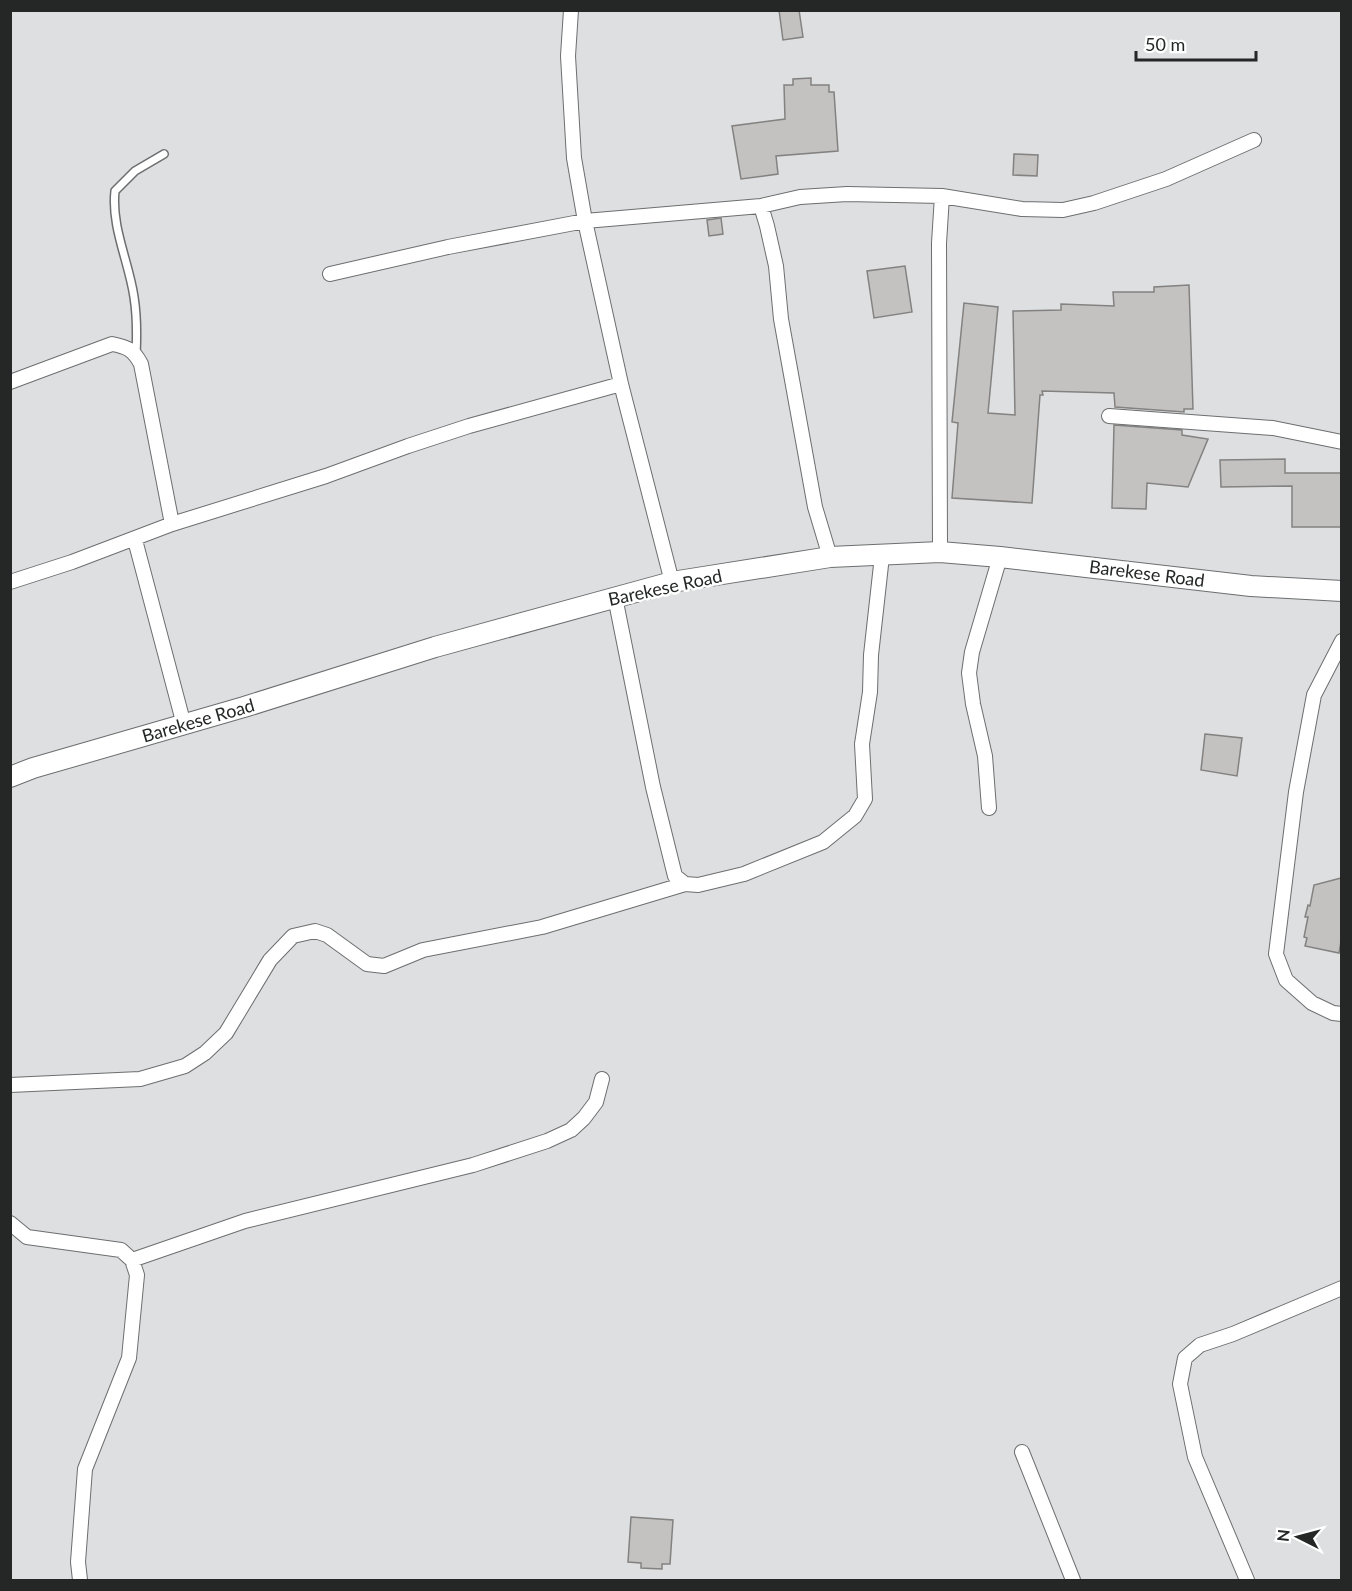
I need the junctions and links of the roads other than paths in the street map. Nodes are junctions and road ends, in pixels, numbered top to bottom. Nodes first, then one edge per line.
1 (571, 10) edge
2 (1254, 140) dead end
3 (164, 154) dead end
4 (942, 196) junction
5 (761, 206) junction
6 (585, 221) junction
7 (330, 274) dead end
8 (136, 354) junction
9 (10, 382) edge
10 (621, 384) junction
11 (1109, 416) dead end
12 (1341, 442) edge
13 (172, 524) junction
14 (135, 540) junction
15 (940, 552) junction
16 (882, 556) junction
17 (1000, 556) junction
18 (830, 557) junction
19 (10, 582) edge
20 (672, 582) junction
21 (1341, 591) edge
22 (615, 597) junction
23 (1341, 640) edge
24 (184, 724) junction
25 (10, 777) edge
26 (989, 808) dead end
27 (685, 884) junction
28 (1341, 1014) edge
29 (602, 1079) dead end
30 (10, 1084) edge
31 (10, 1223) edge
32 (132, 1260) junction
33 (1341, 1288) edge
34 (1022, 1452) dead end
35 (80, 1581) edge
36 (1073, 1581) edge
37 (1247, 1581) edge

1 - 6 street
2 - 4 street
3 - 8 lane
4 - 5 street
4 - 15 street
5 - 6 street
5 - 18 street
6 - 7 street
6 - 10 street
8 - 9 street
8 - 13 street
10 - 13 street
10 - 20 street
11 - 12 street
13 - 14 street
14 - 19 street
14 - 24 street
15 - 16 main road, Barekese Road
15 - 17 main road, Barekese Road
16 - 18 main road, Barekese Road
16 - 27 street
17 - 21 main road, Barekese Road
17 - 26 street
18 - 20 main road, Barekese Road
20 - 22 main road, Barekese Road
22 - 24 main road, Barekese Road
22 - 27 street
23 - 28 street
24 - 25 main road, Barekese Road
27 - 30 street
29 - 32 street
31 - 32 street
32 - 35 street
33 - 37 street
34 - 36 street

